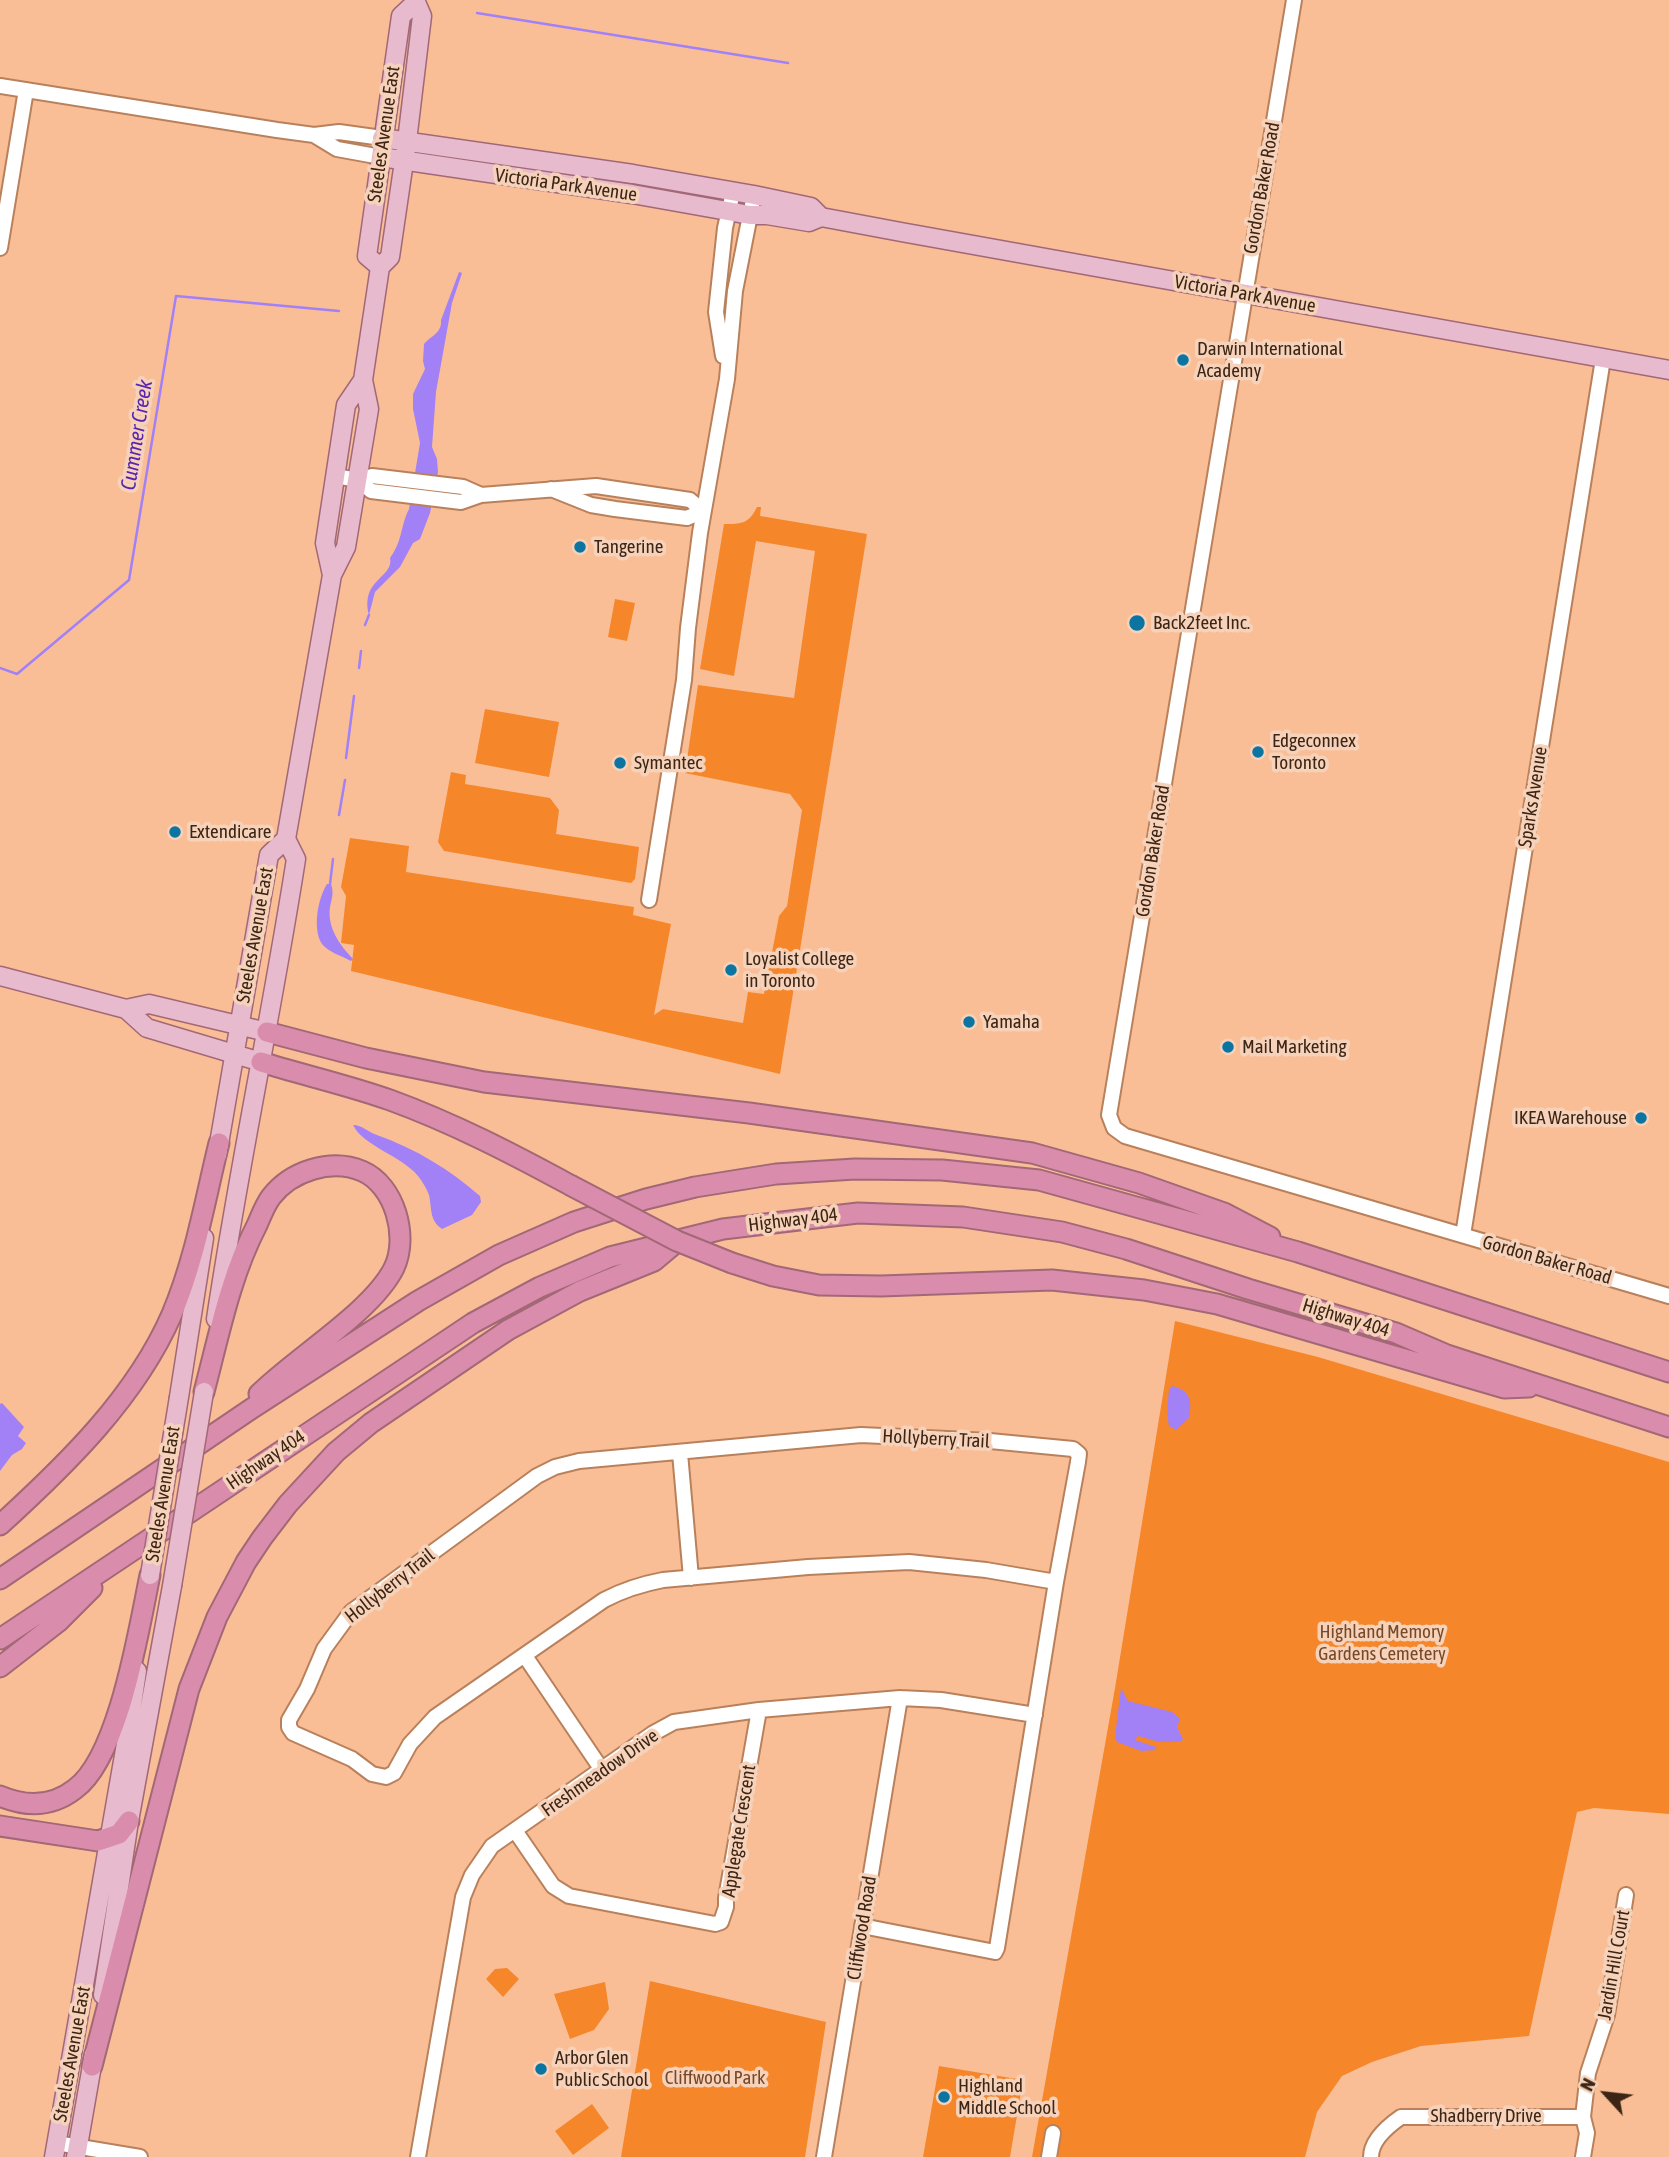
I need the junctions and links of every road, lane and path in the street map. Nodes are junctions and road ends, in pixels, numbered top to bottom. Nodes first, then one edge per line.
1 (1294, 0) edge
2 (415, 1) edge
3 (0, 86) edge
4 (26, 90) junction
5 (314, 135) junction
6 (382, 138) junction
7 (407, 141) junction
8 (381, 157) junction
9 (404, 162) junction
10 (733, 192) junction
11 (754, 195) junction
12 (729, 211) junction
13 (750, 215) junction
14 (821, 216) junction
15 (0, 248) edge
16 (380, 267) junction
17 (1244, 295) junction
18 (1603, 359) junction
19 (1669, 370) edge
20 (727, 379) junction
21 (363, 380) junction
22 (335, 477) junction
23 (358, 480) junction
24 (703, 511) junction
25 (332, 575) junction
26 (286, 839) junction
27 (649, 900) dead end
28 (0, 976) edge
29 (126, 1009) junction
30 (240, 1025) junction
31 (267, 1032) junction
32 (235, 1054) junction
33 (261, 1062) junction
34 (219, 1143) junction
35 (1463, 1235) junction
36 (680, 1239) junction
37 (1298, 1252) junction
38 (1669, 1296) edge
39 (1669, 1372) edge
40 (1546, 1387) junction
41 (204, 1392) junction
42 (231, 1423) junction
43 (1669, 1427) edge
44 (680, 1453) junction
45 (0, 1525) edge
46 (131, 1551) junction
47 (150, 1575) junction
48 (691, 1578) junction
49 (0, 1579) edge
50 (1055, 1582) junction
51 (0, 1639) edge
52 (525, 1656) junction
53 (0, 1667) edge
54 (900, 1698) junction
55 (759, 1710) junction
56 (1035, 1715) junction
57 (602, 1770) junction
58 (0, 1796) edge
59 (130, 1821) junction
60 (0, 1826) edge
61 (516, 1832) junction
62 (109, 1838) junction
63 (1626, 1895) dead end
64 (862, 1926) junction
65 (92, 2066) junction
66 (1583, 2117) junction
67 (1054, 2133) dead end
68 (55, 2150) edge
69 (77, 2152) edge
70 (140, 2157) edge
71 (418, 2157) edge
72 (824, 2157) edge
73 (1049, 2157) edge
74 (1371, 2157) edge
75 (1583, 2157) edge

1 - 17 street, Gordon Baker Road
2 - 6 main road, Steeles Avenue East
2 - 7 main road, Steeles Avenue East
3 - 4 street, Victoria Park Avenue
4 - 5 street, Victoria Park Avenue
4 - 15 street
5 - 6 street, Victoria Park Avenue
5 - 8 street, Victoria Park Avenue
6 - 7 main road, Victoria Park Avenue
6 - 8 main road, Steeles Avenue East
7 - 9 main road, Steeles Avenue East
7 - 10 main road, Victoria Park Avenue
8 - 9 main road, Victoria Park Avenue
8 - 16 main road, Steeles Avenue East
9 - 12 main road, Victoria Park Avenue
9 - 16 main road, Steeles Avenue East
10 - 11 main road, Victoria Park Avenue
10 - 12 street
11 - 13 street
11 - 14 main road, Victoria Park Avenue
12 - 13 main road, Victoria Park Avenue
12 - 20 street
13 - 14 main road, Victoria Park Avenue
13 - 20 street
14 - 17 main road, Victoria Park Avenue
16 - 21 main road, Steeles Avenue East
17 - 18 main road, Victoria Park Avenue
17 - 35 street, Gordon Baker Road
18 - 19 main road, Victoria Park Avenue
18 - 35 street, Sparks Avenue
20 - 24 street
21 - 22 main road, Steeles Avenue East
21 - 23 main road, Steeles Avenue East
22 - 23 street
22 - 25 main road, Steeles Avenue East
23 - 24 street
23 - 25 main road, Steeles Avenue East
24 - 27 street
25 - 26 main road, Steeles Avenue East
26 - 30 main road, Steeles Avenue East
26 - 31 main road, Steeles Avenue East
28 - 29 main road
29 - 30 main road
29 - 32 main road
30 - 31 main road
30 - 32 main road, Steeles Avenue East
31 - 33 main road, Steeles Avenue East
31 - 37 highway
32 - 33 main road
32 - 34 main road, Steeles Avenue East
33 - 40 highway, bridge
33 - 41 main road, Steeles Avenue East
34 - 45 highway
34 - 47 main road, Steeles Avenue East, bridge
35 - 38 street, Gordon Baker Road
36 - 40 highway, Highway 404
36 - 46 highway, Highway 404
36 - 65 highway
37 - 39 highway
37 - 42 highway
40 - 43 highway, Highway 404
41 - 42 highway
41 - 59 main road, Steeles Avenue East, bridge
42 - 49 highway
44 - 48 street
44 - 50 street, Hollyberry Trail
44 - 52 street, Hollyberry Trail
46 - 51 highway, Highway 404
46 - 53 highway
47 - 58 highway
47 - 62 main road, Steeles Avenue East
48 - 50 street, Hollyberry Trail
48 - 52 street, Hollyberry Trail
50 - 56 street, Hollyberry Trail
52 - 57 street
54 - 55 street, Freshmeadow Drive
54 - 56 street, Freshmeadow Drive
54 - 64 street, Cliffwood Road
55 - 57 street, Freshmeadow Drive
55 - 61 street, Applegate Crescent
56 - 64 street, Hollyberry Trail
57 - 61 street, Freshmeadow Drive
59 - 62 highway
59 - 65 main road, Steeles Avenue East
60 - 62 highway
61 - 71 street, Freshmeadow Drive
62 - 68 main road, Steeles Avenue East
63 - 66 street, Jardin Hill Court
64 - 72 street, Cliffwood Road
65 - 69 main road, Steeles Avenue East
66 - 74 street, Shadberry Drive
66 - 75 street
67 - 73 street
68 - 69 street
69 - 70 street

